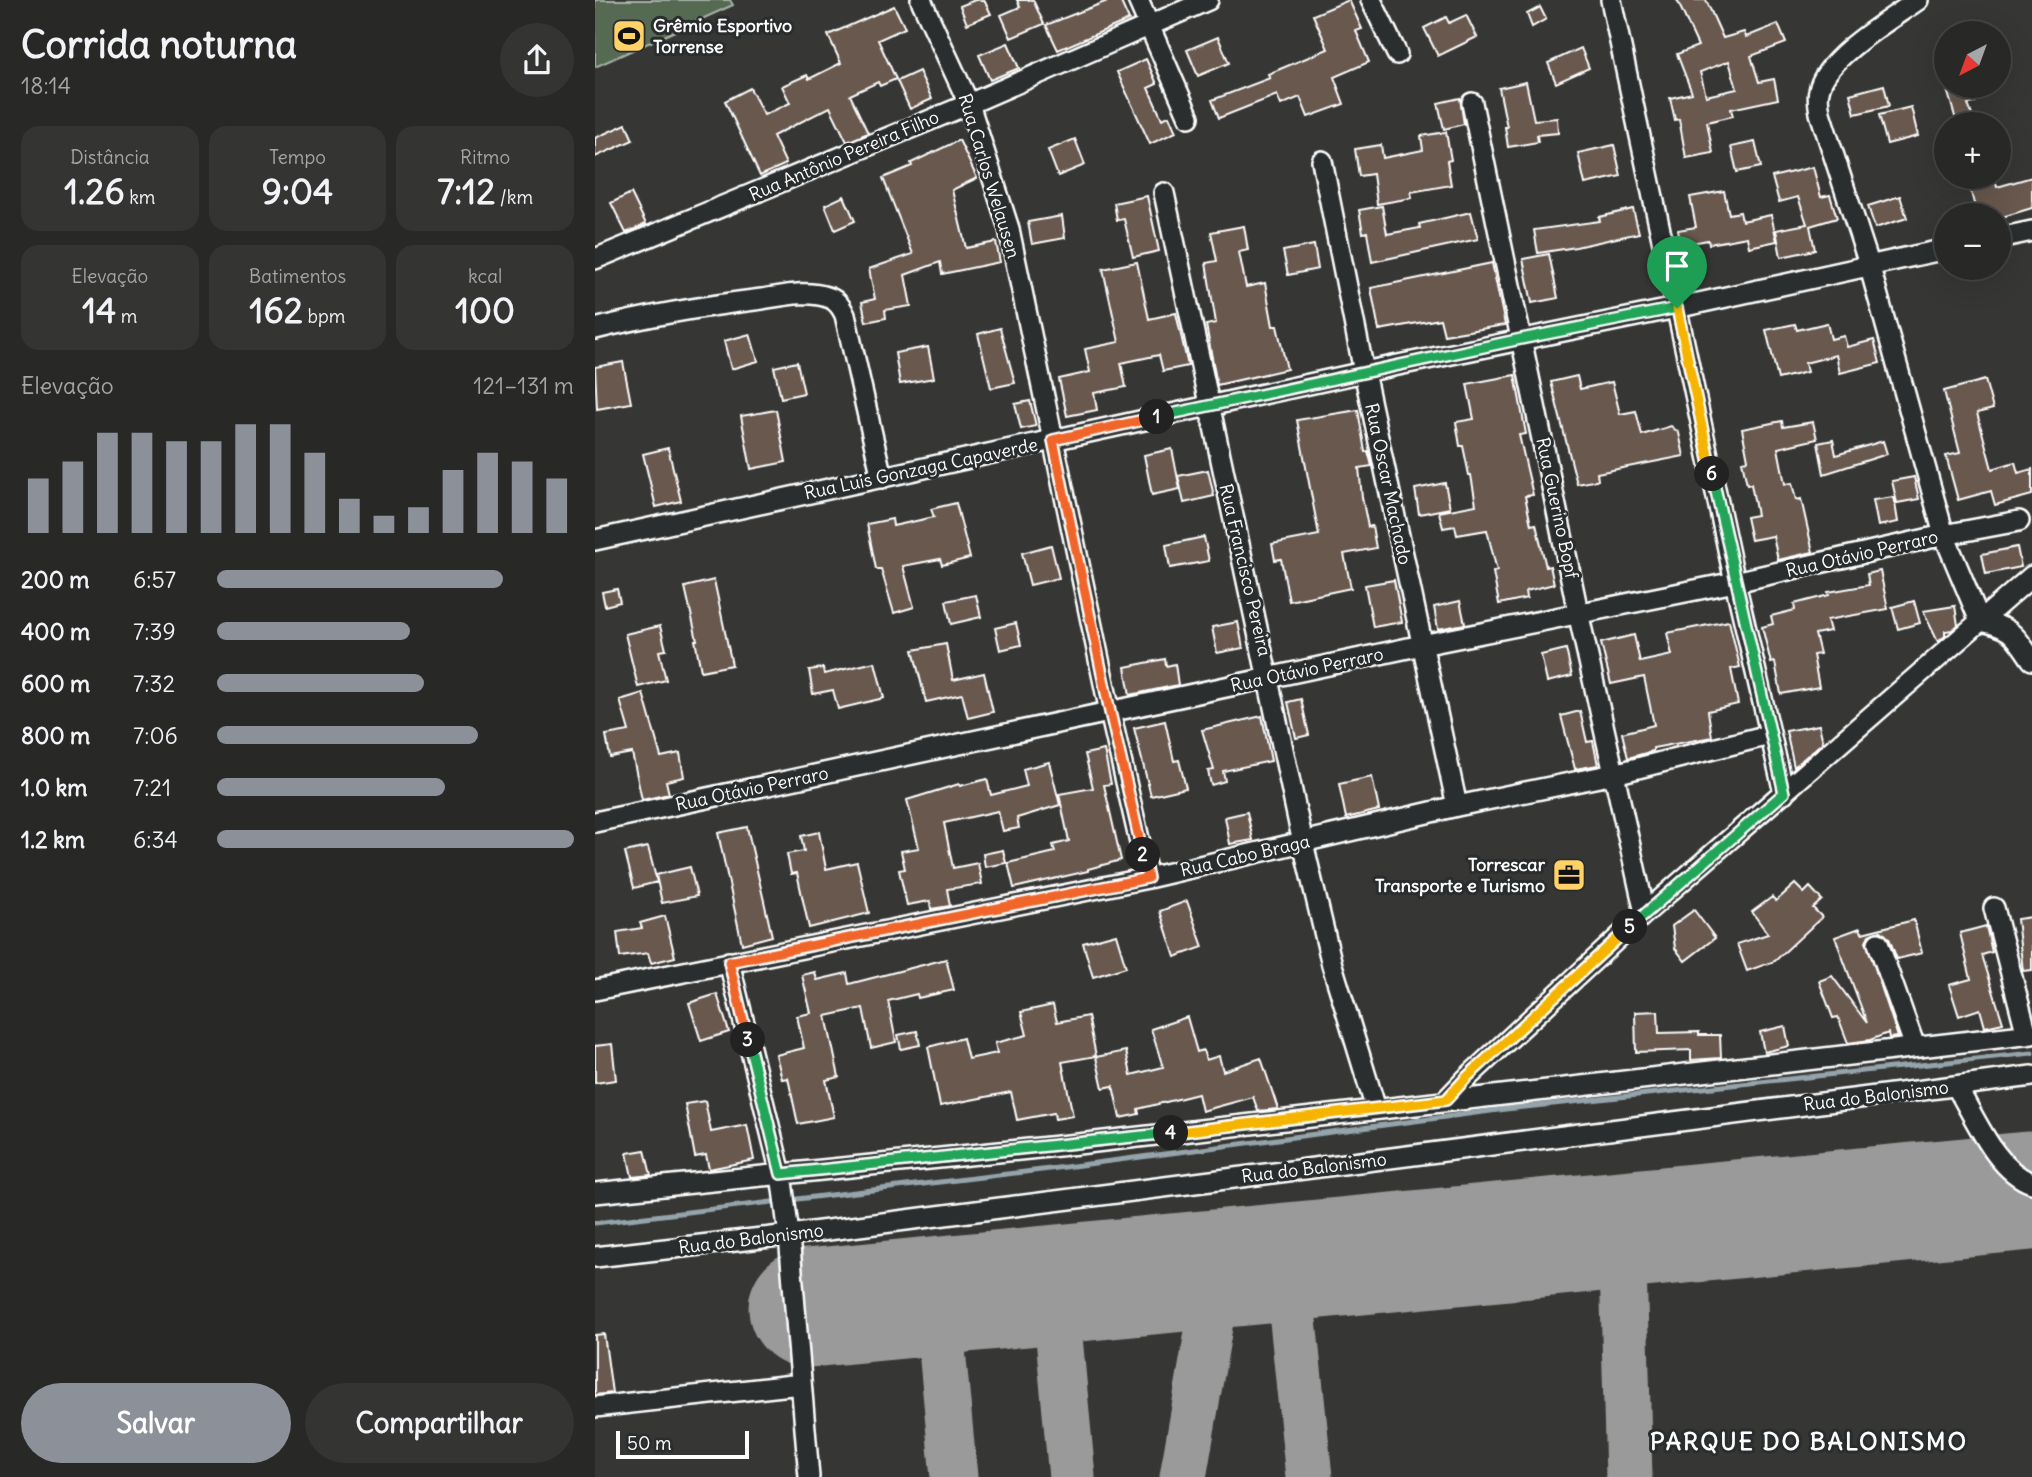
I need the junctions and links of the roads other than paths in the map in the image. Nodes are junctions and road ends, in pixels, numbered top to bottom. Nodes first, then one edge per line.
1 (921, 0) edge
2 (1138, 0) edge
3 (1208, 0) edge
4 (1371, 0) edge
5 (1611, 0) edge
6 (1918, 0) edge
7 (1150, 27) junction
8 (1397, 54) dead end
9 (1472, 103) dead end
10 (969, 104) junction
11 (1189, 117) dead end
12 (1322, 161) dead end
13 (1164, 193) dead end
14 (2032, 231) edge
15 (2011, 235) edge
16 (1934, 251) edge
17 (595, 259) edge
18 (1870, 264) junction
19 (1677, 308) junction
20 (595, 329) edge
21 (1521, 339) junction
22 (1364, 372) junction
23 (1209, 406) junction
24 (1053, 440) junction
25 (881, 478) junction
26 (2019, 521) dead end
27 (1944, 535) junction
28 (595, 540) edge
29 (2032, 576) edge
30 (1735, 582) junction
31 (1578, 612) junction
32 (1980, 621) junction
33 (1422, 645) junction
34 (2032, 660) edge
35 (1269, 678) junction
36 (1110, 712) junction
37 (1769, 735) junction
38 (1614, 774) junction
39 (1784, 793) junction
40 (1457, 806) junction
41 (595, 822) edge
42 (1303, 842) junction
43 (1148, 878) junction
44 (1994, 908) dead end
45 (1645, 913) junction
46 (1878, 943) dead end
47 (729, 962) junction
48 (595, 990) edge
49 (2029, 1034) edge
50 (1915, 1047) junction
51 (2032, 1076) edge
52 (1957, 1086) junction
53 (1446, 1100) junction
54 (1376, 1109) junction
55 (782, 1180) junction
56 (2032, 1183) edge
57 (595, 1193) edge
58 (788, 1227) junction
59 (595, 1257) edge
60 (801, 1384) junction
61 (595, 1407) edge
62 (809, 1477) edge

1 - 10 street, Rua Carlos Welausen
2 - 7 street
3 - 7 street, Rua Antônio Pereira Filho
4 - 8 street
5 - 19 street
6 - 18 street
7 - 10 street, Rua Antônio Pereira Filho
7 - 11 street
9 - 21 street, Rua Guerino Bopf
10 - 17 street, Rua Antônio Pereira Filho
10 - 24 street, Rua Carlos Welausen
12 - 22 street, Rua Oscar Machado
13 - 23 street, Rua Francisco Pereira
14 - 15 street
16 - 18 street, Rua Luís Gonzaga Capaverde
18 - 19 street, Rua Luís Gonzaga Capaverde
18 - 27 street
19 - 21 street, Rua Luís Gonzaga Capaverde
19 - 30 street
20 - 25 street
21 - 22 street, Rua Luís Gonzaga Capaverde
21 - 31 street, Rua Guerino Bopf
22 - 23 street, Rua Luís Gonzaga Capaverde
22 - 33 street, Rua Oscar Machado
23 - 24 street, Rua Luís Gonzaga Capaverde
23 - 35 street, Rua Francisco Pereira
24 - 25 street, Rua Luís Gonzaga Capaverde
24 - 36 street, Rua Carlos Welausen
25 - 28 street, Rua Luís Gonzaga Capaverde
26 - 27 street, Rua Otávio Perraro
27 - 30 street, Rua Otávio Perraro
27 - 32 street
29 - 32 street
30 - 31 street, Rua Otávio Perraro
30 - 37 street
31 - 33 street, Rua Otávio Perraro
31 - 38 street, Rua Guerino Bopf
32 - 34 street
32 - 39 street
33 - 35 street, Rua Otávio Perraro
33 - 40 street, Rua Oscar Machado
35 - 36 street, Rua Otávio Perraro
35 - 42 street, Rua Francisco Pereira
36 - 41 street, Rua Otávio Perraro
36 - 43 street, Rua Carlos Welausen
37 - 38 street, Rua Cabo Braga
37 - 39 street
38 - 40 street, Rua Cabo Braga
38 - 45 street, Rua Guerino Bopf
39 - 45 street
40 - 42 street, Rua Cabo Braga
42 - 43 street, Rua Cabo Braga
42 - 54 street, Rua Francisco Pereira
43 - 47 street, Rua Cabo Braga
44 - 49 street
45 - 53 street
46 - 50 street
47 - 48 street, Rua Cabo Braga
47 - 55 street
49 - 50 street
50 - 53 street
51 - 52 street, Rua do Balonismo
52 - 56 street
52 - 58 street, Rua do Balonismo
53 - 54 street
54 - 55 street
55 - 57 street
55 - 58 street
58 - 59 street, Rua do Balonismo
58 - 60 street
60 - 61 street
60 - 62 street

